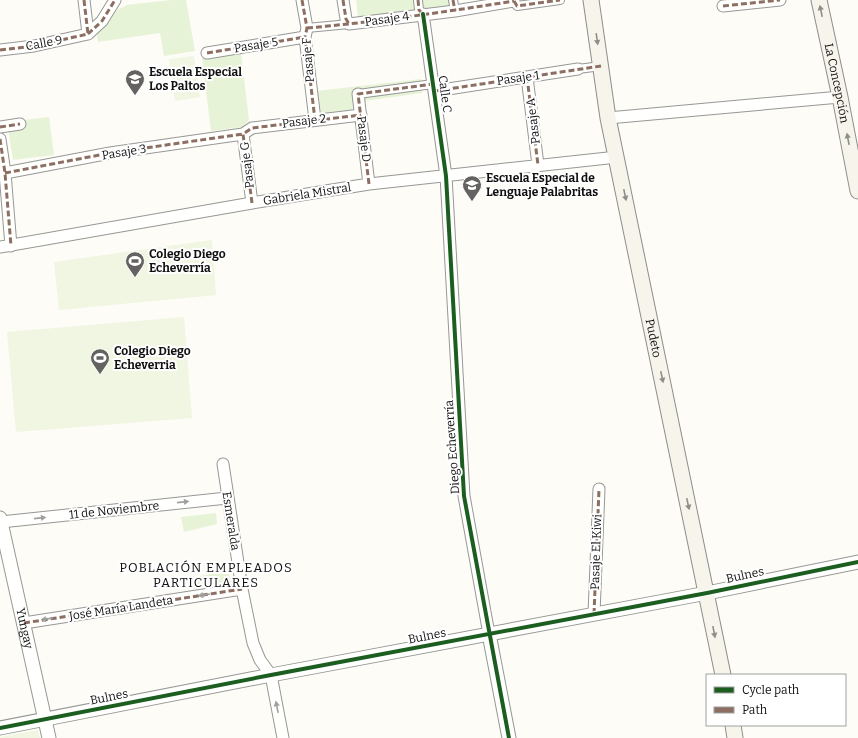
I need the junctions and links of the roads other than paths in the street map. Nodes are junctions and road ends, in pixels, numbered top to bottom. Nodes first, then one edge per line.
1 (84, 0) edge
2 (115, 0) edge
3 (302, 0) edge
4 (344, 0) edge
5 (418, 0) edge
6 (560, 0) edge
7 (591, 0) edge
8 (780, 0) edge
9 (819, 0) edge
10 (513, 1) edge
11 (454, 5) edge
12 (723, 6) dead end
13 (423, 14) junction
14 (349, 24) junction
15 (306, 33) junction
16 (88, 34) junction
17 (0, 50) edge
18 (207, 53) dead end
19 (601, 66) junction
20 (578, 69) joint
21 (528, 77) junction
22 (434, 87) junction
23 (358, 94) joint
24 (840, 97) junction
25 (361, 115) junction
26 (608, 118) junction
27 (315, 120) junction
28 (20, 124) dead end
29 (0, 127) edge
30 (246, 131) junction
31 (0, 139) edge
32 (617, 157) junction
33 (538, 165) junction
34 (5, 173) junction
35 (446, 176) junction
36 (369, 184) junction
37 (858, 191) edge
38 (252, 203) junction
39 (6, 247) edge
40 (223, 464) dead end
41 (599, 489) dead end
42 (227, 498) junction
43 (0, 520) edge
44 (3, 545) edge
45 (858, 562) edge
46 (242, 589) junction
47 (707, 594) junction
48 (594, 614) junction
49 (24, 622) junction
50 (489, 634) junction
51 (723, 674) edge
52 (271, 675) junction
53 (45, 720) junction
54 (733, 726) edge
55 (0, 728) edge
56 (49, 738) edge
57 (283, 738) edge
58 (509, 738) edge
59 (735, 738) edge

1 - 16 street
2 - 16 street
3 - 15 street, Pasaje F
4 - 14 street
5 - 13 street, Calle C
6 - 10 street, Pasaje 4
7 -> 19 main road, Pudeto
8 - 12 street
24 -> 9 main road, La Concepción
10 - 11 street, Pasaje 4
11 - 13 street, Pasaje 4
13 - 14 street, Pasaje 4
13 - 22 street, Calle C
14 - 15 street, Pasaje 4
15 - 18 street, Pasaje 5
15 - 27 street, Pasaje F
16 - 17 street, Calle 9
19 - 20 street, Pasaje 1
19 - 26 main road, Pudeto
20 - 21 street, Pasaje 1
21 - 22 street, Pasaje 1
21 - 33 street, Pasaje A
22 - 23 street, Pasaje 1
22 - 35 street, Calle C
23 - 25 street, Pasaje D
24 - 26 street
37 -> 24 main road, La Concepción
25 - 27 street, Pasaje 2
25 - 36 street, Pasaje D
26 - 32 main road, Pudeto
27 - 30 street, Pasaje 2
28 - 29 street
30 - 34 street, Pasaje 3
30 - 38 street, Pasaje G
31 - 34 street
32 - 33 street, Gabriela Mistral
32 -> 47 main road, Pudeto
33 - 35 street, Gabriela Mistral
34 - 39 street
35 - 36 street, Gabriela Mistral
35 - 50 street, Diego Echeverría
36 - 38 street, Gabriela Mistral
38 - 39 street, Gabriela Mistral
40 - 42 street, Esmeralda
41 - 48 street, Pasaje El Kiwi
43 -> 42 street, 11 de Noviembre
42 - 46 street, Esmeralda
43 - 44 street, Yungay
44 - 49 street, Yungay
45 - 47 street, Bulnes
46 -> 49 street, José María Landeta
46 - 52 street, Esmeralda
47 - 48 street, Bulnes
47 -> 51 main road, Pudeto
48 - 50 street, Bulnes
49 - 53 street, Yungay
50 - 52 street, Bulnes
50 - 58 street, Diego Echeverría
52 - 53 street, Bulnes
57 -> 52 street, Esmeralda
53 - 55 street, Bulnes
53 - 56 street, Yungay
54 - 59 main road

